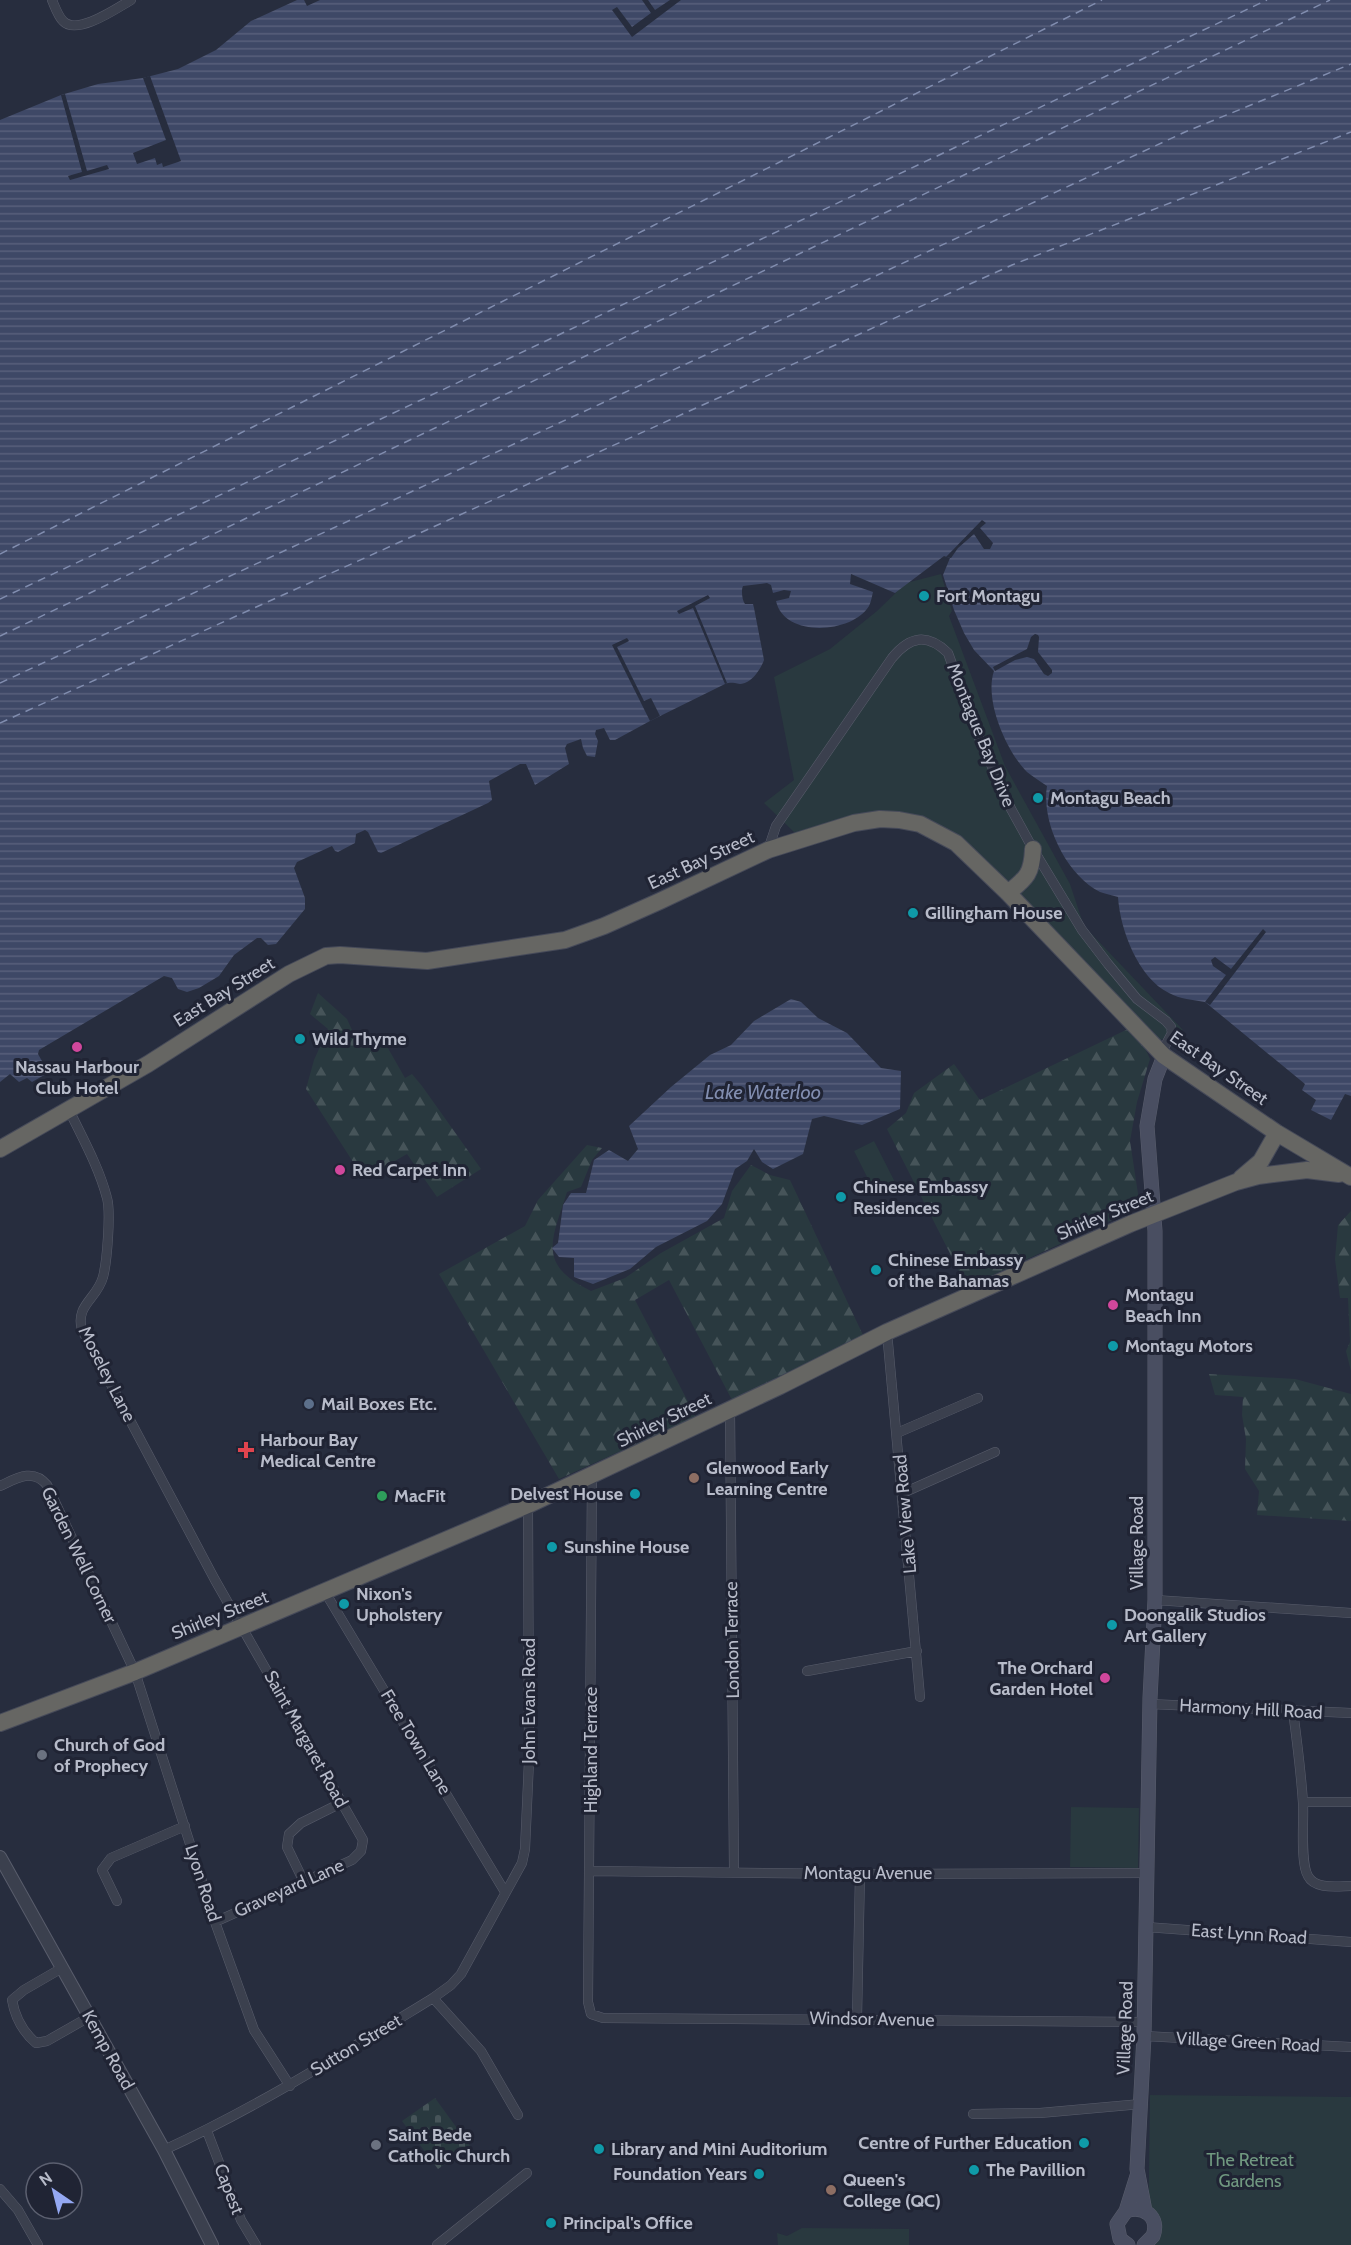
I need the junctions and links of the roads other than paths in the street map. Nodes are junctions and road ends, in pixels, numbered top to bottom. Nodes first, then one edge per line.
1 (52, 0) edge
2 (131, 0) edge
3 (1033, 849) junction
4 (768, 850) junction
5 (1008, 893) junction
6 (1164, 1056) junction
7 (68, 1108) junction
8 (1277, 1133) junction
9 (0, 1149) edge
10 (1348, 1176) edge
11 (1236, 1182) junction
12 (1155, 1215) junction
13 (887, 1332) junction
14 (978, 1398) dead end
15 (730, 1409) junction
16 (897, 1433) junction
17 (995, 1452) dead end
18 (592, 1476) junction
19 (0, 1486) edge
20 (903, 1492) junction
21 (528, 1505) junction
22 (325, 1592) junction
23 (1155, 1600) junction
24 (1351, 1613) edge
25 (243, 1627) junction
26 (917, 1651) junction
27 (807, 1671) dead end
28 (135, 1672) junction
29 (920, 1697) dead end
30 (1150, 1704) junction
31 (1293, 1711) junction
32 (1351, 1713) edge
33 (0, 1723) edge
34 (1303, 1802) junction
35 (1351, 1802) edge
36 (341, 1803) junction
37 (185, 1826) junction
38 (361, 1851) joint
39 (0, 1857) edge
40 (590, 1871) junction
41 (734, 1872) junction
42 (1146, 1873) junction
43 (860, 1874) junction
44 (304, 1882) junction
45 (1351, 1886) edge
46 (505, 1892) junction
47 (117, 1901) dead end
48 (215, 1922) junction
49 (1146, 1927) junction
50 (1351, 1942) edge
51 (62, 1968) junction
52 (433, 1998) junction
53 (89, 2017) junction
54 (599, 2018) joint
55 (857, 2019) junction
56 (1144, 2029) junction
57 (1351, 2047) edge
58 (290, 2085) junction
59 (1141, 2104) junction
60 (518, 2115) dead end
61 (973, 2115) dead end
62 (207, 2131) junction
63 (164, 2150) junction
64 (527, 2173) dead end
65 (1137, 2176) junction
66 (0, 2189) edge
67 (1126, 2211) junction
68 (1145, 2211) junction
69 (38, 2245) edge
70 (212, 2245) edge
71 (256, 2245) edge
72 (436, 2245) edge
73 (1128, 2245) edge
74 (1146, 2245) edge

1 - 2 street
3 - 4 street, Montague Bay Drive
3 - 5 highway
3 - 6 street, Montague Bay Drive
4 - 5 highway, East Bay Street
4 - 7 highway, East Bay Street
5 - 6 highway, East Bay Street
6 - 8 highway, East Bay Street
6 - 12 main road, Village Road
7 - 9 highway, East Bay Street
7 - 25 street, Moseley Lane
8 - 10 highway, East Bay Street
8 - 11 highway
10 - 11 highway, Shirley Street
11 - 12 highway, Shirley Street
12 - 13 highway, Shirley Street
12 - 23 main road, Village Road
13 - 15 highway, Shirley Street
13 - 16 street, Lake View Road
14 - 16 street
15 - 18 highway, Shirley Street
15 - 41 street, London Terrace
16 - 20 street, Lake View Road
17 - 20 street
18 - 21 highway, Shirley Street
18 - 40 street, Highland Terrace
19 - 28 street, Garden Well Corner
20 - 26 street, Lake View Road
21 - 22 highway, Shirley Street
21 - 46 street, John Evans Road
22 - 25 highway, Shirley Street
22 - 46 street, Free Town Lane
23 - 24 street
23 - 30 main road, Village Road
25 - 28 highway, Shirley Street
25 - 36 street, Saint Margaret Road
26 - 27 street
26 - 29 street, Lake View Road
28 - 33 highway, Shirley Street
28 - 37 street, Lyon Road
30 - 31 street, Harmony Hill Road
30 - 42 main road, Village Road
31 - 32 street, Harmony Hill Road
31 - 34 street
34 - 35 street
34 - 45 street
36 - 38 street, Saint Margaret Road
36 - 44 street
37 - 47 street
37 - 48 street, Lyon Road
38 - 44 street, Graveyard Lane
39 - 51 street, Kemp Road
40 - 41 street, Montagu Avenue
40 - 54 street, Highland Terrace
41 - 43 street, Montagu Avenue
42 - 43 street, Montagu Avenue
42 - 49 main road, Village Road
43 - 55 street
44 - 48 street, Graveyard Lane
46 - 52 street, Sutton Street
48 - 58 street, Lyon Road
49 - 50 street, East Lynn Road
49 - 56 main road, Village Road
51 - 53 street, Kemp Road
51 - 53 street
52 - 58 street, Sutton Street
52 - 60 street
53 - 63 street, Kemp Road
54 - 55 street, Windsor Avenue
55 - 56 street, Windsor Avenue
56 - 57 street, Village Green Road
56 - 59 main road, Village Road
58 - 62 street, Sutton Street
59 - 61 street
59 - 65 main road, Village Road
62 - 63 street, Sutton Street
62 - 71 street, Capest
63 - 70 street, Kemp Road
64 - 72 street
65 - 67 main road, Village Road
65 - 68 main road, Village Road
66 - 69 street
67 - 68 main road
67 - 73 main road, Village Road
68 - 74 main road, Village Road

